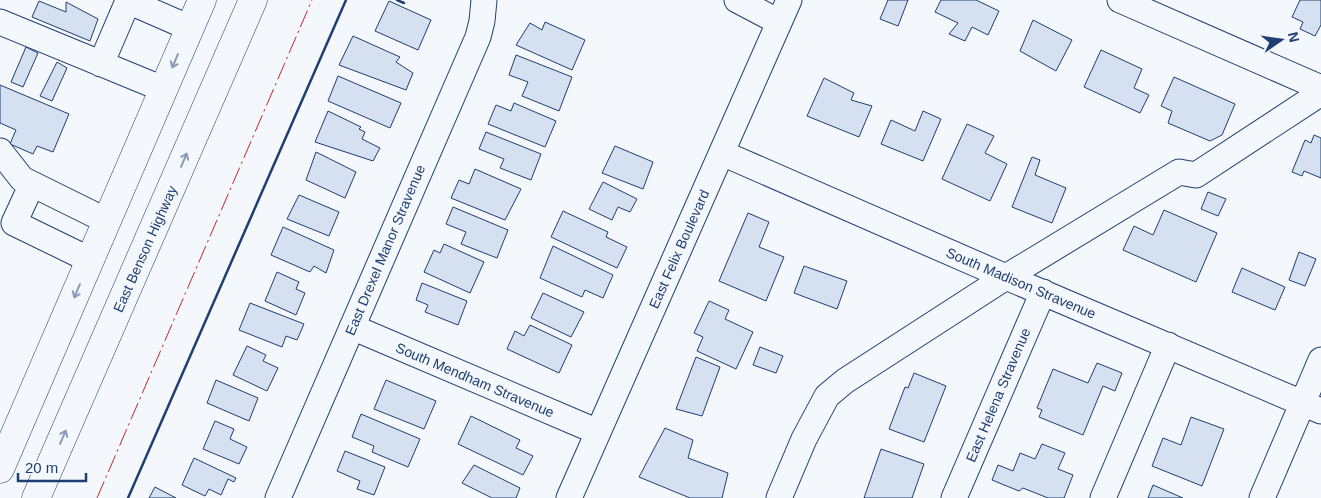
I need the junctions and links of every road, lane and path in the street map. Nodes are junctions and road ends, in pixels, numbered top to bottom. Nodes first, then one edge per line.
1 (202, 0) edge
2 (253, 0) edge
3 (484, 0) edge
4 (737, 0) edge
5 (1120, 0) edge
6 (784, 11) edge
7 (0, 22) edge
8 (190, 28) junction
9 (101, 64) junction
10 (1321, 88) edge
11 (163, 89) junction
12 (1321, 93) edge
13 (0, 150) edge
14 (722, 153) junction
15 (27, 182) junction
16 (107, 221) junction
17 (90, 260) junction
18 (1006, 277) junction
19 (1043, 292) junction
20 (352, 327) junction
21 (1168, 345) junction
22 (1321, 360) edge
23 (1312, 407) edge
24 (598, 432) junction
25 (0, 469) edge
26 (36, 498) edge
27 (278, 498) edge
28 (569, 498) edge
29 (779, 498) edge
30 (954, 498) edge
31 (1103, 498) edge
32 (1262, 498) edge

1 - 8 main road
26 -> 2 main road, East Benson Highway
3 - 20 street, East Drexel Manor Stravenue
4 - 6 street
5 - 10 street
6 - 14 street, East Felix Boulevard
7 - 9 street
8 - 9 street
8 -> 11 main road
9 - 11 street
11 - 16 main road
12 - 18 street
13 - 15 street
14 - 18 street, South Madison Stravenue
14 - 24 street, East Felix Boulevard
15 - 16 street
15 - 17 street
16 - 17 main road
17 -> 25 main road
18 - 19 street, South Madison Stravenue
18 - 29 street
19 - 21 street, South Madison Stravenue
19 - 30 street, East Helena Stravenue
20 - 24 street, South Mendham Stravenue
20 - 27 street, East Drexel Manor Stravenue
21 - 23 street, South Madison Stravenue
21 - 31 street
22 - 23 street
23 - 32 street
24 - 28 street, East Felix Boulevard

